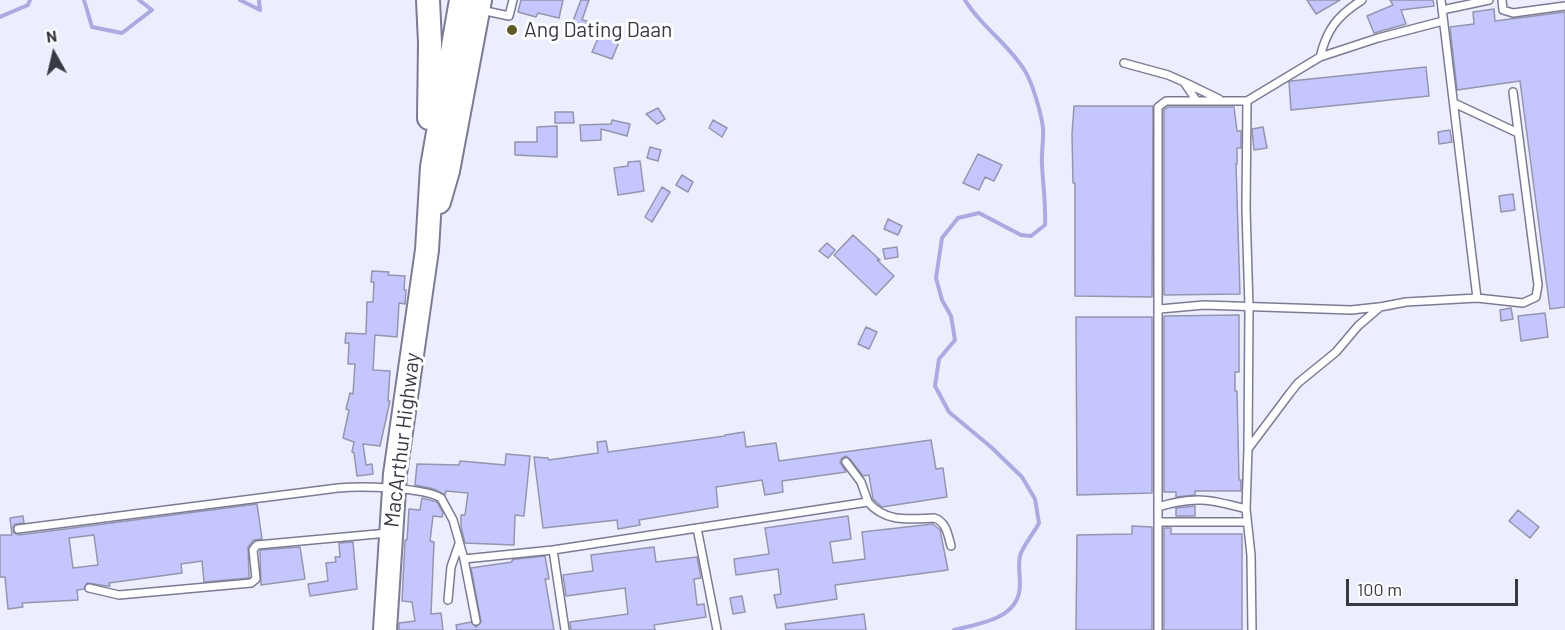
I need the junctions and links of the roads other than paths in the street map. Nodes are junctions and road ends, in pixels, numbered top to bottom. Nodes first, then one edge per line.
1 (428, 0) edge
2 (513, 0) edge
3 (1362, 0) edge
4 (1441, 0) edge
5 (1489, 0) edge
6 (1502, 0) edge
7 (473, 3) edge
8 (1565, 6) edge
9 (1442, 10) junction
10 (1443, 21) junction
11 (1320, 57) junction
12 (1124, 63) dead end
13 (1184, 82) junction
14 (1513, 92) dead end
15 (1196, 100) junction
16 (1221, 100) junction
17 (1247, 101) junction
18 (1454, 103) junction
19 (1518, 133) junction
20 (427, 250) junction
21 (1477, 298) junction
22 (1249, 307) junction
23 (1380, 307) junction
24 (1160, 309) junction
25 (1248, 449) junction
26 (846, 462) dead end
27 (394, 490) junction
28 (868, 502) junction
29 (1158, 507) junction
30 (1246, 509) junction
31 (1158, 522) junction
32 (1247, 522) junction
33 (697, 528) junction
34 (18, 529) dead end
35 (391, 533) junction
36 (459, 544) junction
37 (951, 546) dead end
38 (553, 550) junction
39 (464, 559) junction
40 (89, 588) dead end
41 (448, 600) dead end
42 (476, 621) dead end
43 (386, 630) edge
44 (565, 630) edge
45 (717, 630) edge
46 (1158, 630) edge
47 (1252, 630) edge

1 - 20 highway
2 - 7 lane
3 - 11 lane
4 - 9 lane
5 - 9 lane
6 - 8 lane
7 - 20 highway, MacArthur Highway
9 - 10 lane
10 - 11 lane
10 - 18 lane
11 - 17 lane
12 - 13 lane
13 - 15 lane
13 - 16 lane
14 - 19 lane
15 - 16 lane
15 - 24 lane
16 - 17 lane
17 - 22 lane
18 - 19 lane
18 - 21 lane
19 - 21 lane
20 - 27 highway, MacArthur Highway
21 - 23 lane
22 - 23 lane
22 - 24 lane
22 - 25 lane
23 - 25 lane
24 - 29 lane
25 - 30 lane
26 - 28 lane
27 - 34 lane
27 - 35 highway, MacArthur Highway
27 - 36 lane
28 - 33 lane
28 - 37 lane
29 - 30 lane
29 - 31 lane
30 - 32 lane
31 - 32 lane
31 - 46 lane
32 - 47 lane
33 - 38 lane
33 - 45 lane
35 - 40 lane
35 - 43 highway, MacArthur Highway
36 - 39 lane
36 - 41 lane
38 - 39 lane
38 - 44 lane
39 - 42 lane

